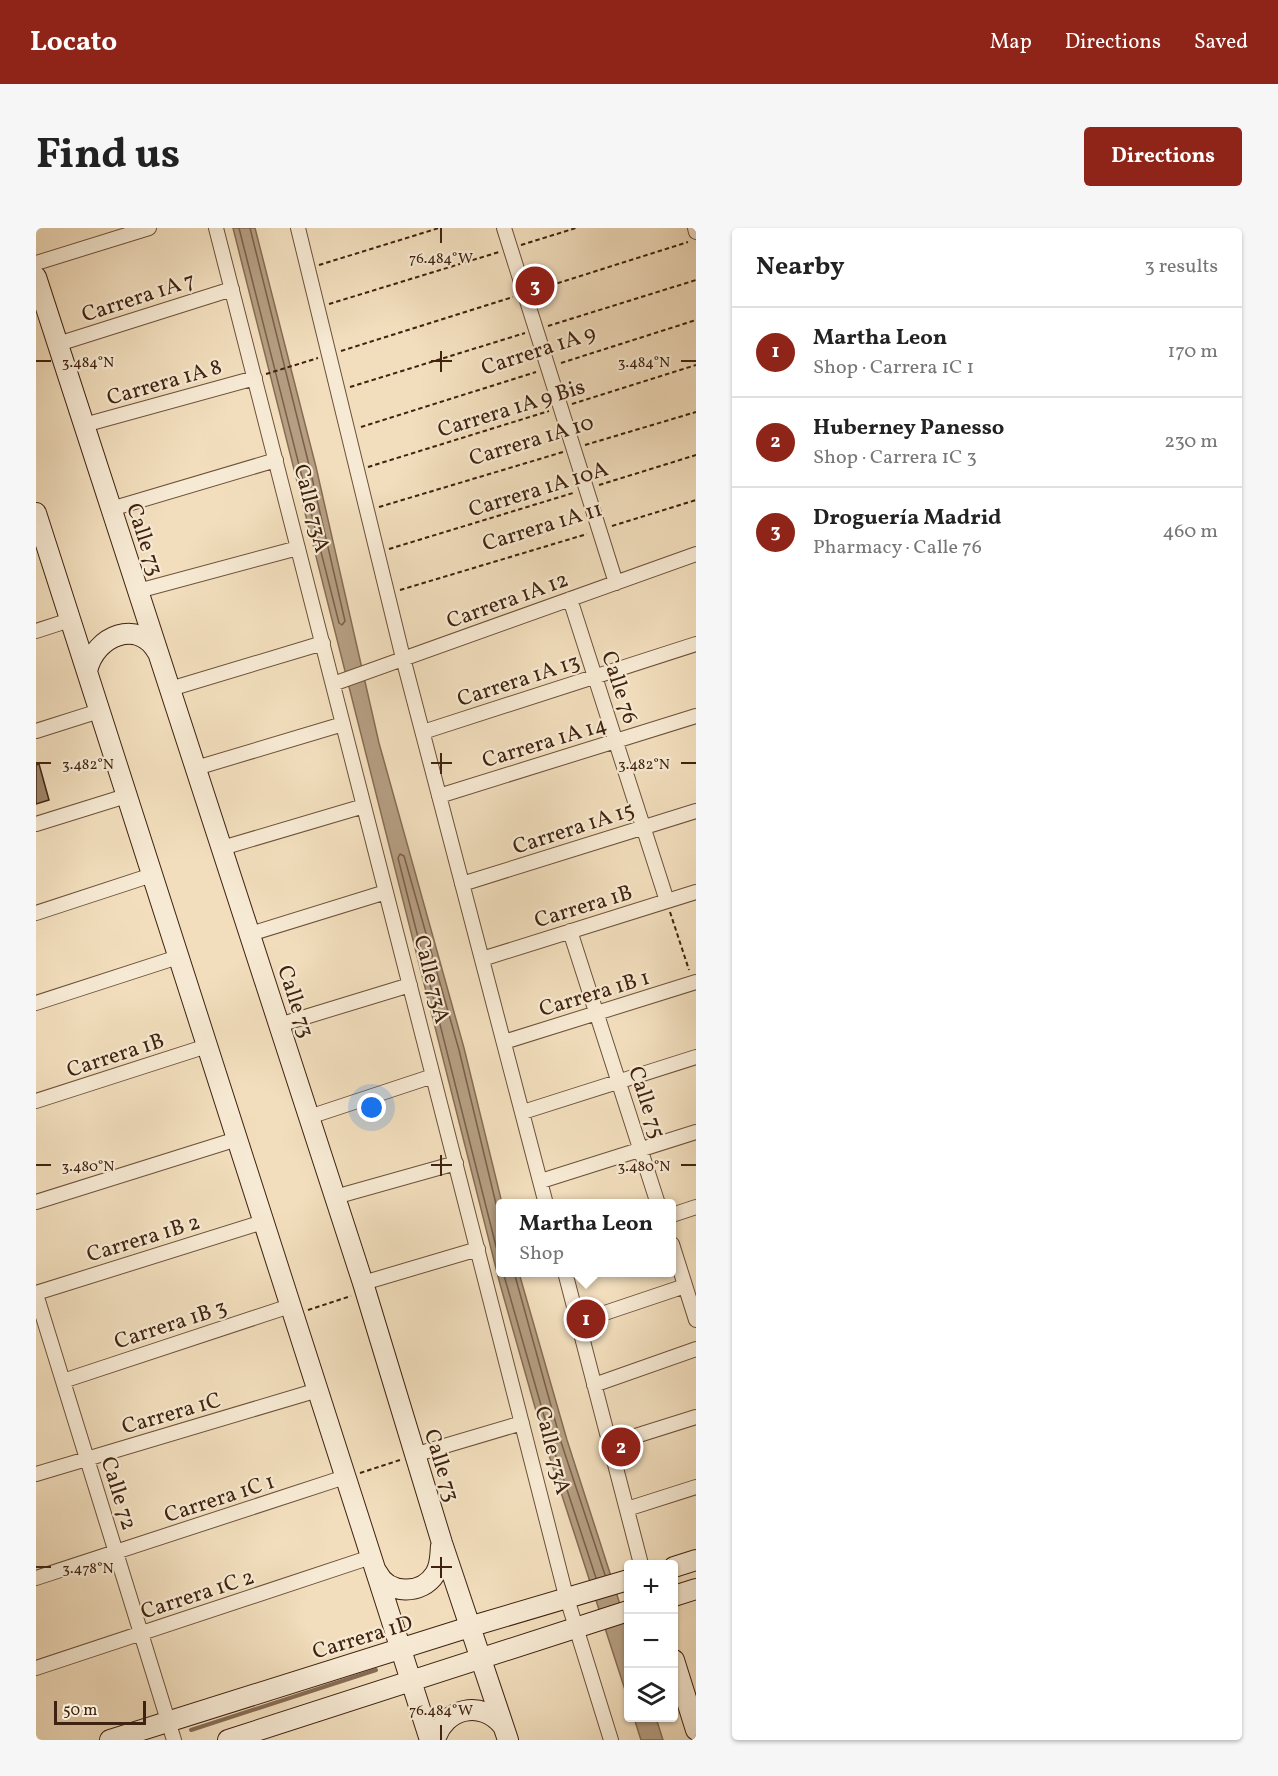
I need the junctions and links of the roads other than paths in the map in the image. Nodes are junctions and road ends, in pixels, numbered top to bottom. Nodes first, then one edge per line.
1 (149, 228) edge
2 (216, 228) edge
3 (298, 228) edge
4 (504, 228) edge
5 (36, 263) edge
6 (36, 277) edge
7 (232, 289) junction
8 (58, 344) junction
9 (260, 376) junction
10 (84, 425) junction
11 (276, 460) junction
12 (111, 509) junction
13 (36, 513) edge
14 (40, 540) edge
15 (298, 548) junction
16 (696, 554) edge
17 (616, 583) junction
18 (138, 591) junction
19 (570, 599) junction
20 (70, 620) junction
21 (36, 631) edge
22 (323, 643) junction
23 (696, 644) edge
24 (159, 656) junction
25 (399, 660) junction
26 (87, 671) junction
27 (595, 676) junction
28 (336, 682) junction
29 (170, 689) junction
30 (99, 711) junction
31 (696, 716) edge
32 (343, 724) junction
33 (36, 731) edge
34 (423, 732) junction
35 (616, 741) junction
36 (196, 768) junction
37 (126, 796) junction
38 (439, 796) junction
39 (364, 806) junction
40 (696, 811) edge
41 (36, 824) edge
42 (643, 826) junction
43 (222, 848) junction
44 (152, 875) junction
45 (462, 884) junction
46 (386, 892) junction
47 (696, 892) edge
48 (667, 901) junction
49 (36, 913) edge
50 (570, 931) junction
51 (249, 934) junction
52 (178, 957) junction
53 (482, 959) junction
54 (410, 985) junction
55 (695, 986) edge
56 (36, 1003) edge
57 (597, 1013) junction
58 (279, 1025) junction
59 (504, 1042) junction
60 (207, 1046) junction
61 (696, 1057) edge
62 (433, 1076) junction
63 (619, 1082) junction
64 (36, 1101) edge
65 (523, 1112) junction
66 (309, 1117) junction
67 (696, 1132) edge
68 (237, 1140) junction
69 (641, 1150) junction
70 (456, 1163) junction
71 (541, 1181) junction
72 (335, 1197) junction
73 (545, 1199) edge
74 (657, 1199) edge
75 (36, 1202) edge
76 (696, 1208) edge
77 (676, 1214) edge
78 (263, 1221) junction
79 (478, 1249) junction
80 (676, 1257) edge
81 (566, 1277) edge
82 (685, 1286) junction
83 (365, 1287) junction
84 (36, 1293) edge
85 (292, 1310) junction
86 (696, 1320) edge
87 (578, 1322) junction
88 (696, 1349) edge
89 (63, 1381) junction
90 (594, 1384) junction
91 (318, 1390) junction
92 (696, 1417) edge
93 (522, 1423) junction
94 (610, 1444) junction
95 (414, 1455) junction
96 (87, 1458) junction
97 (36, 1474) edge
98 (345, 1477) junction
99 (696, 1487) edge
100 (627, 1509) junction
101 (442, 1543) junction
102 (116, 1552) junction
103 (640, 1560) edge
104 (696, 1560) edge
105 (373, 1562) junction
106 (678, 1567) edge
107 (36, 1578) edge
108 (624, 1581) edge
109 (567, 1598) junction
110 (624, 1612) edge
111 (585, 1625) junction
112 (470, 1627) junction
113 (141, 1633) junction
114 (400, 1649) junction
115 (480, 1659) junction
116 (36, 1668) edge
117 (678, 1668) edge
118 (411, 1681) junction
119 (691, 1697) edge
120 (696, 1730) edge
121 (171, 1731) edge
122 (506, 1734) edge
123 (110, 1740) edge
124 (228, 1740) edge
125 (433, 1740) edge
126 (611, 1740) edge

1 - 5 street
2 - 7 street, Calle 73A
3 - 25 street
4 - 17 street
6 - 8 main road, Calle 73
7 - 8 street, Carrera 1A 7
7 - 9 street, Calle 73A
8 - 10 main road, Calle 73
9 - 10 street, Carrera 1A 8
9 - 11 street, Calle 73A
10 - 12 main road, Calle 73
11 - 12 street
11 - 15 street, Calle 73A
12 - 18 main road, Calle 73
13 - 14 main road
14 - 20 main road
15 - 18 street
15 - 22 street, Calle 73A
16 - 17 street, Carrera 1A 12
17 - 19 street, Carrera 1A 12
18 - 24 main road, Calle 73
19 - 25 street, Carrera 1A 12
19 - 27 street, Calle 76
20 - 21 street
20 - 26 main road
22 - 28 street, Calle 73A
22 - 29 street
23 - 27 street, Carrera 1A 13
24 - 26 main road
24 - 29 main road, Calle 73
25 - 28 street, Carrera 1A 12
25 - 34 street
26 - 30 main road
27 - 34 street, Carrera 1A 13
27 - 35 street, Calle 76
28 - 32 street, Calle 73A
29 - 36 main road, Calle 73
30 - 33 street
30 - 37 main road
31 - 35 street, Carrera 1A 14
32 - 36 street
32 - 39 street, Calle 73A
34 - 38 street
35 - 38 street, Carrera 1A 14
35 - 42 street, Calle 76
36 - 43 main road, Calle 73
37 - 41 street
37 - 44 main road
38 - 45 street
39 - 43 street
39 - 46 street, Calle 73A
40 - 42 street, Carrera 1A 15
42 - 45 street, Carrera 1A 15
42 - 48 street, Calle 76
43 - 51 main road, Calle 73
44 - 49 street
44 - 52 main road
45 - 53 street
46 - 51 street
46 - 54 street, Calle 73A
47 - 48 street, Carrera 1B
48 - 50 street, Carrera 1B
50 - 53 street, Carrera 1B
50 - 57 street, Calle 75
51 - 58 main road, Calle 73
52 - 56 street
52 - 60 main road
53 - 59 street
54 - 58 street
54 - 62 street, Calle 73A
55 - 57 street, Carrera 1B 1
57 - 59 street, Carrera 1B 1
57 - 63 street, Calle 75
58 - 66 main road, Calle 73
59 - 65 street
60 - 64 street, Carrera 1B
60 - 68 main road
61 - 63 street
62 - 66 street
62 - 70 street, Calle 73A
63 - 65 street
63 - 69 street, Calle 75
65 - 71 street
66 - 72 main road, Calle 73
67 - 69 street
68 - 75 street
68 - 78 main road
69 - 71 street
69 - 74 street, Calle 75
70 - 72 street
70 - 79 street, Calle 73A
71 - 73 street
72 - 83 main road, Calle 73
76 - 77 street
78 - 84 street, Carrera 1B 2
78 - 85 main road
79 - 83 street
79 - 93 street, Calle 73A
80 - 82 street
81 - 87 street
82 - 86 street
82 - 87 street
83 - 95 main road, Calle 73
84 - 89 street, Calle 72
85 - 89 street, Carrera 1B 3
85 - 91 main road
87 - 90 street
88 - 90 street
89 - 96 street, Calle 72
90 - 94 street
91 - 96 street, Carrera 1C
91 - 98 main road
92 - 94 street
93 - 95 street
93 - 109 street, Calle 73A
94 - 100 street
95 - 101 main road, Calle 73
96 - 97 street, Carrera 1C
96 - 102 street, Calle 72
98 - 102 street, Carrera 1C 1
98 - 105 main road
99 - 100 street
100 - 103 street
101 - 105 main road
101 - 112 main road, Calle 73
102 - 107 street, Carrera 1C 1
102 - 113 street, Calle 72
104 - 106 main road
105 - 113 street, Carrera 1C 2
105 - 114 main road
108 - 109 main road, Carrera 1D
109 - 111 street, Calle 73A
109 - 112 main road, Carrera 1D
110 - 111 main road
111 - 115 main road
111 - 126 street, Calle 73A
112 - 114 main road, Carrera 1D
112 - 115 main road, Calle 73
113 - 116 street, Carrera 1C 2
113 - 121 street, Calle 72
114 - 118 main road
114 - 121 main road, Carrera 1D
115 - 118 main road
115 - 122 main road, Calle 73
117 - 119 main road
118 - 124 main road
118 - 125 main road
119 - 120 main road
121 - 123 main road, Carrera 1D
122 - 125 main road

